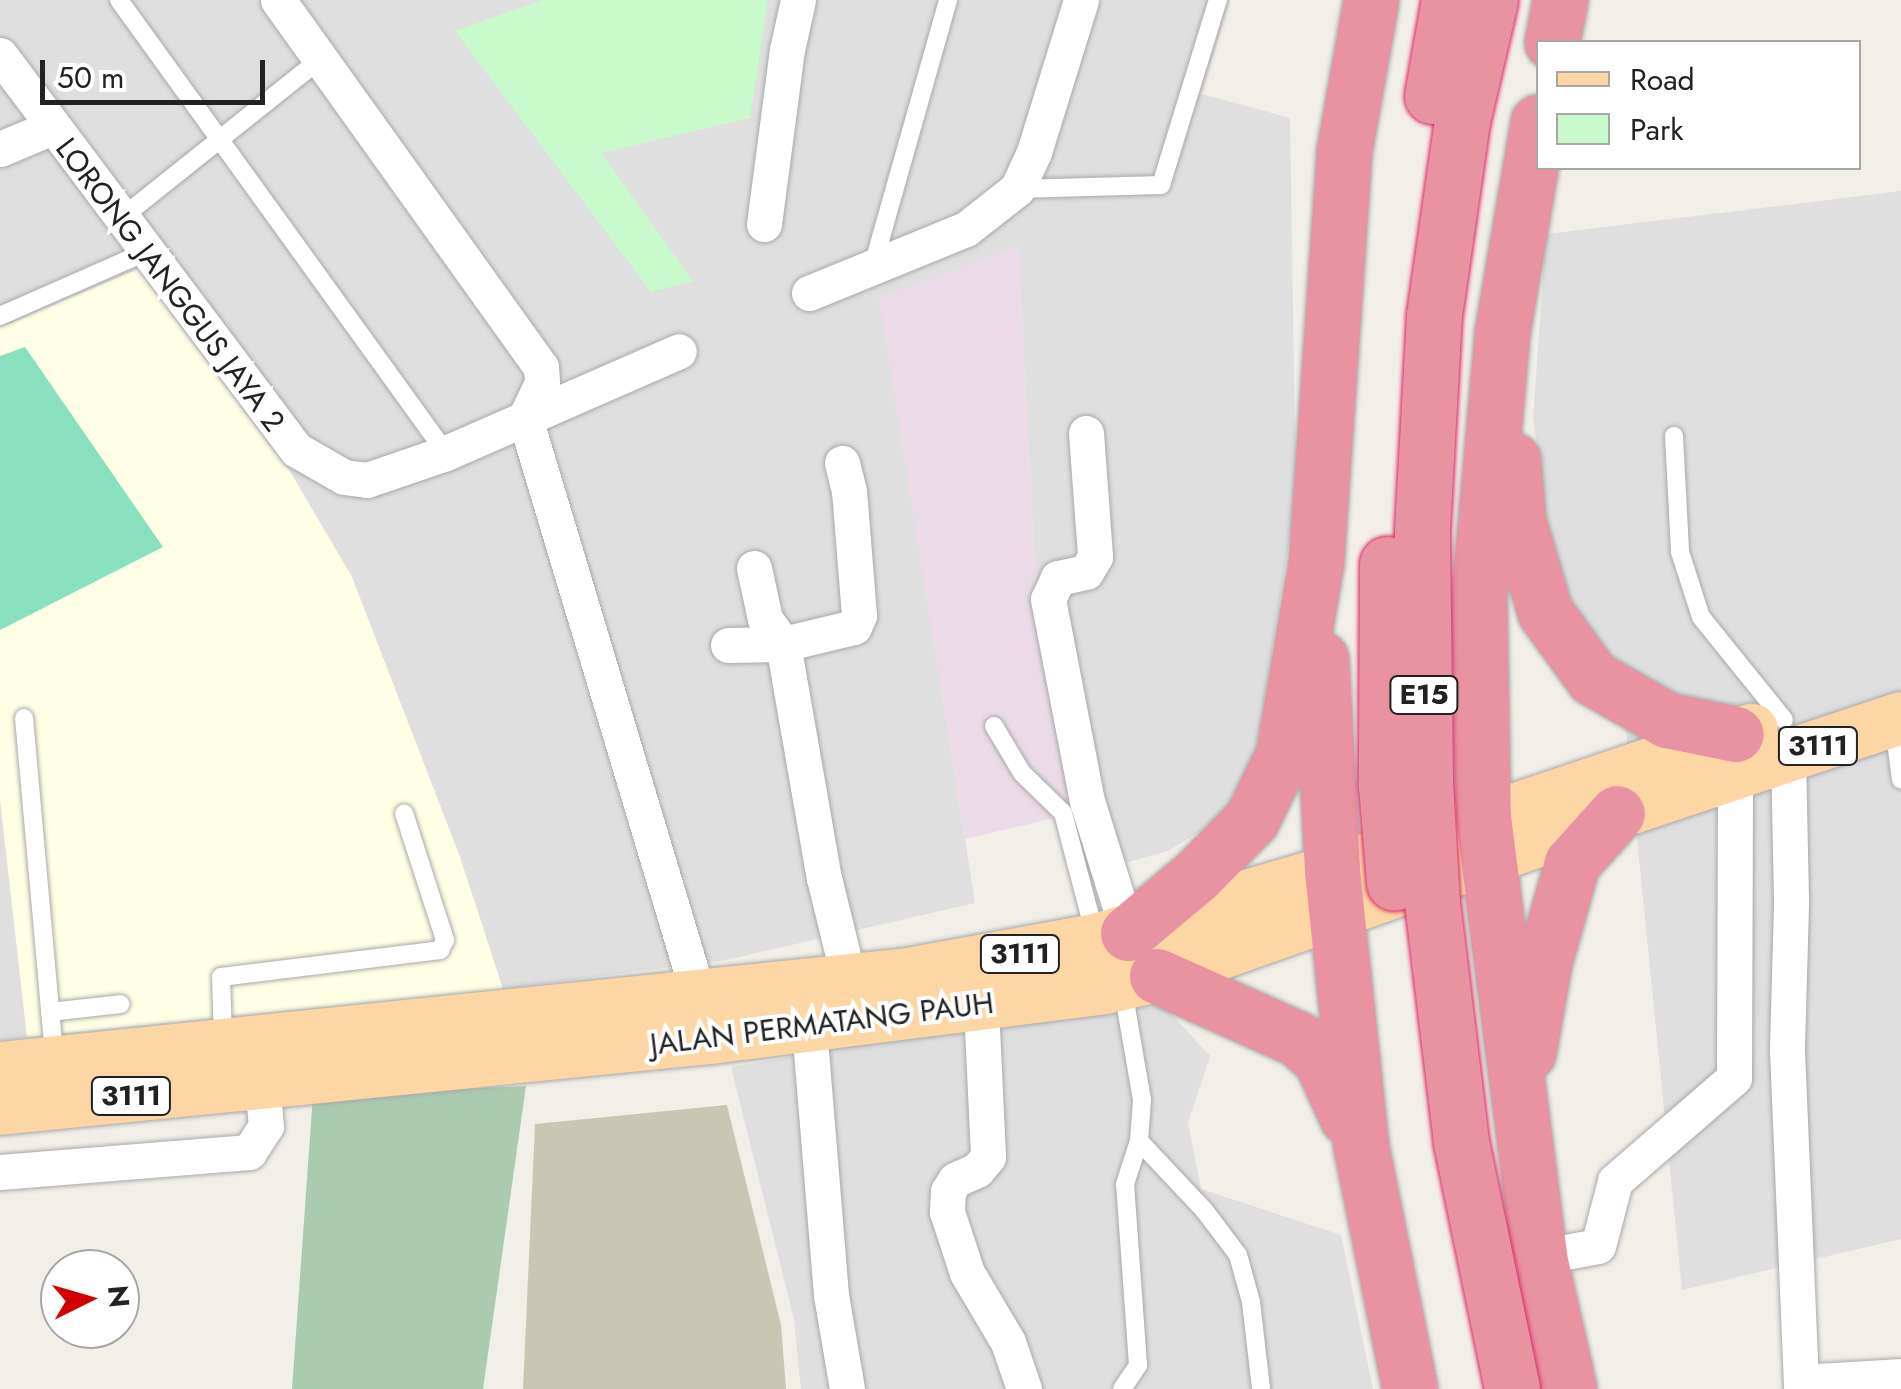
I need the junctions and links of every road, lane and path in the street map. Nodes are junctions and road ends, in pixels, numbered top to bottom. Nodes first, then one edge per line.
1 (119, 0) edge
2 (278, 0) edge
3 (798, 0) edge
4 (948, 0) edge
5 (1082, 0) edge
6 (1218, 0) edge
7 (1371, 0) edge
8 (1449, 0) edge
9 (1490, 0) edge
10 (1560, 0) edge
11 (1552, 40) edge
12 (0, 55) edge
13 (322, 58) junction
14 (50, 128) junction
15 (1536, 134) edge
16 (221, 138) junction
17 (0, 149) edge
18 (1016, 189) junction
19 (120, 219) junction
20 (764, 224) dead end
21 (146, 252) junction
22 (872, 270) junction
23 (809, 294) dead end
24 (0, 316) edge
25 (1502, 333) junction
26 (679, 351) dead end
27 (525, 418) junction
28 (1086, 433) dead end
29 (1674, 436) dead end
30 (446, 453) junction
31 (842, 463) dead end
32 (1316, 562) junction
33 (754, 568) dead end
34 (728, 644) dead end
35 (783, 644) junction
36 (1898, 707) edge
37 (24, 718) dead end
38 (994, 726) dead end
39 (1761, 746) junction
40 (1901, 780) edge
41 (404, 813) dead end
42 (1616, 813) junction
43 (1484, 838) junction
44 (1334, 892) junction
45 (1126, 958) junction
46 (849, 980) junction
47 (122, 1004) dead end
48 (981, 1007) junction
49 (705, 1017) junction
50 (809, 1027) junction
51 (52, 1037) junction
52 (248, 1056) junction
53 (0, 1068) edge
54 (0, 1109) edge
55 (1520, 1130) junction
56 (1139, 1141) junction
57 (1360, 1147) junction
58 (0, 1172) edge
59 (1539, 1257) junction
60 (1901, 1376) edge
61 (1800, 1386) edge
62 (847, 1389) edge
63 (1024, 1389) edge
64 (1122, 1389) edge
65 (1261, 1389) edge
66 (1410, 1389) edge
67 (1474, 1389) edge
68 (1512, 1389) edge
69 (1569, 1389) edge

1 - 16 lane
2 - 13 street
3 - 20 street
4 - 22 lane
5 - 18 street
6 - 18 lane
7 - 32 highway
8 - 67 highway, E15, bridge
9 - 68 highway, E15, bridge
10 - 11 highway
12 - 14 street, LORONG JANGGUS JAYA 2
13 - 16 lane
13 - 27 street
14 - 17 street
14 - 19 street, LORONG JANGGUS JAYA 2
15 - 25 highway
16 - 19 lane
16 - 30 lane
18 - 22 street
19 - 21 street, LORONG JANGGUS JAYA 2
21 - 24 lane
21 - 30 street, LORONG JANGGUS JAYA 2
22 - 23 street
25 - 39 highway
25 - 43 highway
26 - 27 street
27 - 30 street
27 - 49 street
28 - 45 street
29 - 39 lane
31 - 35 street
32 - 44 highway
32 - 45 highway
33 - 35 street
34 - 35 street
35 - 46 street
36 - 39 main road, JALAN PERMATANG PAUH / 3111
36 - 40 lane
37 - 51 lane
38 - 45 lane
39 - 42 main road, JALAN PERMATANG PAUH / 3111
39 - 43 main road, JALAN PERMATANG PAUH / 3111
39 - 59 street
39 - 61 street
41 - 52 lane
42 - 43 main road, JALAN PERMATANG PAUH / 3111
42 - 55 highway
43 - 44 main road, JALAN PERMATANG PAUH / 3111
43 - 55 highway
44 - 45 main road, JALAN PERMATANG PAUH / 3111
44 - 57 highway
45 - 46 main road, JALAN PERMATANG PAUH / 3111
45 - 48 main road, JALAN PERMATANG PAUH / 3111
45 - 56 lane
45 - 57 highway
46 - 49 main road, JALAN PERMATANG PAUH / 3111
47 - 51 lane
48 - 50 main road, JALAN PERMATANG PAUH / 3111
48 - 63 street
49 - 50 main road, JALAN PERMATANG PAUH / 3111
49 - 52 main road, JALAN PERMATANG PAUH / 3111
50 - 62 street
51 - 52 main road, JALAN PERMATANG PAUH / 3111
51 - 53 main road, JALAN PERMATANG PAUH / 3111
52 - 54 main road, JALAN PERMATANG PAUH / 3111
52 - 58 street
55 - 59 highway
56 - 64 lane
56 - 65 lane
57 - 66 highway
59 - 69 highway
60 - 61 street

